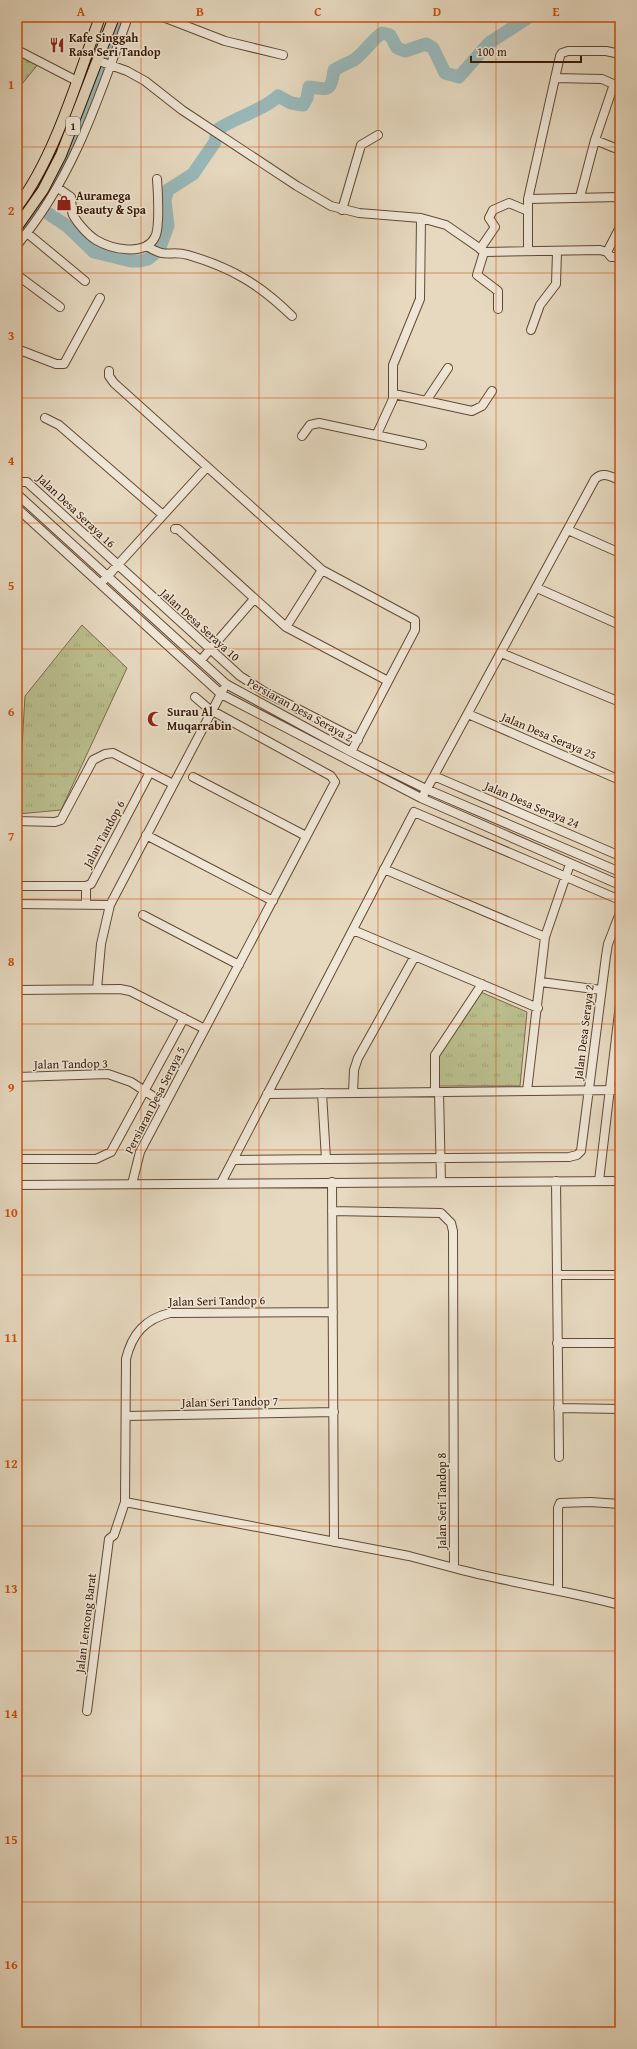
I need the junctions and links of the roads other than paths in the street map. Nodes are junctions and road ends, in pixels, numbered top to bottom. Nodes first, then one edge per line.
1 (100, 17) edge
2 (114, 17) edge
3 (128, 17) edge
4 (163, 17) edge
5 (17, 50) edge
6 (620, 54) edge
7 (283, 55) dead end
8 (98, 60) junction
9 (111, 65) junction
10 (555, 78) junction
11 (76, 81) junction
12 (617, 86) edge
13 (378, 135) dead end
14 (595, 140) junction
15 (620, 150) edge
16 (157, 179) dead end
17 (58, 188) junction
18 (580, 197) junction
19 (620, 197) edge
20 (528, 199) junction
21 (17, 207) edge
22 (342, 210) junction
23 (528, 211) junction
24 (421, 218) junction
25 (17, 227) edge
26 (620, 227) edge
27 (27, 233) junction
28 (17, 246) edge
29 (148, 247) junction
30 (482, 250) junction
31 (528, 252) junction
32 (557, 252) junction
33 (607, 252) junction
34 (620, 257) edge
35 (17, 275) edge
36 (85, 281) dead end
37 (100, 298) dead end
38 (60, 308) dead end
39 (498, 309) dead end
40 (292, 316) dead end
41 (531, 330) dead end
42 (17, 349) edge
43 (448, 368) dead end
44 (109, 371) dead end
45 (492, 391) dead end
46 (394, 394) junction
47 (426, 401) junction
48 (44, 418) dead end
49 (377, 434) junction
50 (302, 436) dead end
51 (422, 445) dead end
52 (207, 467) junction
53 (620, 480) edge
54 (17, 482) edge
55 (17, 494) edge
56 (17, 508) edge
57 (163, 515) junction
58 (175, 529) dead end
59 (568, 530) junction
60 (620, 553) edge
61 (117, 566) junction
62 (322, 570) junction
63 (107, 576) junction
64 (100, 583) junction
65 (537, 588) junction
66 (254, 599) junction
67 (620, 625) edge
68 (286, 627) junction
69 (210, 650) junction
70 (501, 653) junction
71 (201, 660) junction
72 (388, 681) junction
73 (226, 684) junction
74 (221, 694) junction
75 (195, 697) dead end
76 (620, 702) edge
77 (212, 710) junction
78 (468, 714) junction
79 (358, 740) junction
80 (351, 752) junction
81 (150, 772) junction
82 (434, 776) junction
83 (193, 777) dead end
84 (620, 780) edge
85 (173, 784) junction
86 (426, 789) junction
87 (421, 798) junction
88 (17, 821) edge
89 (146, 835) junction
90 (306, 836) junction
91 (620, 856) edge
92 (570, 864) junction
93 (384, 869) junction
94 (620, 872) edge
95 (566, 876) junction
96 (620, 885) edge
97 (17, 886) edge
98 (86, 886) junction
99 (620, 900) edge
100 (272, 901) junction
101 (17, 904) edge
102 (86, 904) junction
103 (110, 905) junction
104 (620, 913) edge
105 (143, 915) dead end
106 (353, 930) junction
107 (545, 937) junction
108 (415, 956) junction
109 (238, 965) junction
110 (541, 982) junction
111 (482, 984) junction
112 (97, 989) junction
113 (17, 990) edge
114 (601, 990) junction
115 (620, 1004) edge
116 (538, 1008) junction
117 (184, 1018) junction
118 (205, 1029) junction
119 (17, 1077) edge
120 (144, 1089) junction
121 (610, 1090) junction
122 (620, 1090) edge
123 (527, 1091) junction
124 (589, 1091) junction
125 (437, 1092) junction
126 (322, 1093) junction
127 (353, 1093) junction
128 (267, 1094) junction
129 (165, 1104) junction
130 (17, 1159) edge
131 (326, 1159) junction
132 (441, 1159) junction
133 (233, 1160) junction
134 (556, 1181) junction
135 (599, 1181) junction
136 (620, 1181) edge
137 (332, 1182) junction
138 (441, 1182) junction
139 (221, 1183) junction
140 (132, 1184) junction
141 (17, 1185) edge
142 (332, 1211) junction
143 (557, 1275) junction
144 (620, 1275) edge
145 (333, 1312) junction
146 (620, 1343) edge
147 (558, 1344) junction
148 (558, 1408) junction
149 (620, 1409) edge
150 (334, 1412) junction
151 (126, 1416) junction
152 (559, 1457) dead end
153 (125, 1502) junction
154 (620, 1504) edge
155 (109, 1539) joint
156 (334, 1542) junction
157 (454, 1568) junction
158 (558, 1590) junction
159 (620, 1605) edge
160 (87, 1711) dead end

1 - 11 main road, 1
2 - 8 main road, 1
3 - 9 street
4 - 7 street
5 - 11 street
6 - 10 street
8 - 9 street
8 - 25 main road, 1
9 - 17 street
9 - 22 street
10 - 12 street
10 - 20 street
11 - 21 main road, 1
12 - 14 street
13 - 22 street
14 - 15 street
14 - 18 street
16 - 29 street
17 - 27 street
17 - 29 street
18 - 19 street
18 - 20 street
20 - 23 street
22 - 24 street
23 - 30 street
23 - 31 street
24 - 30 street
24 - 46 street
26 - 33 street
27 - 28 street
27 - 36 street
29 - 40 street
30 - 31 street
30 - 39 street
31 - 32 street
32 - 33 street
32 - 41 street
33 - 34 street
35 - 38 street
37 - 42 street
43 - 47 street
44 - 52 street
45 - 47 street
46 - 47 street
46 - 49 street
48 - 57 street
49 - 50 street
49 - 51 street
52 - 57 street
52 - 62 street
53 - 59 street
54 - 61 street, Jalan Desa Seraya 16
55 - 63 street, Persiaran Desa Seraya 2
56 - 64 street, Persiaran Desa Seraya 2
57 - 61 street
58 - 66 street
59 - 60 street
59 - 65 street
61 - 63 street
61 - 69 street, Jalan Desa Seraya 10
62 - 68 street
62 - 72 street
63 - 64 street
63 - 71 street, Persiaran Desa Seraya 2
64 - 74 street, Persiaran Desa Seraya 2
65 - 67 street
65 - 70 street
66 - 68 street
66 - 69 street
68 - 72 street
69 - 71 street
69 - 79 street, Jalan Desa Seraya 10
70 - 76 street
70 - 78 street
71 - 73 street, Persiaran Desa Seraya 2
72 - 79 street
73 - 74 street
73 - 80 street, Persiaran Desa Seraya 2
74 - 77 street
74 - 87 street, Persiaran Desa Seraya 2
75 - 77 street
77 - 85 street
77 - 90 street, Persiaran Desa Seraya 5
78 - 82 street
78 - 84 street, Jalan Desa Seraya 25
79 - 80 street
80 - 86 street, Persiaran Desa Seraya 2
81 - 85 street
81 - 88 street
81 - 98 street, Jalan Tandop 6
82 - 86 street
82 - 91 street, Jalan Desa Seraya 24
83 - 90 street
85 - 89 street
86 - 87 street
86 - 94 street, Persiaran Desa Seraya 2
87 - 92 street, Persiaran Desa Seraya 2
89 - 100 street
89 - 103 street
90 - 100 street, Persiaran Desa Seraya 5
92 - 95 street
92 - 96 street, Persiaran Desa Seraya 2
93 - 95 street
93 - 106 street
93 - 107 street
95 - 99 street
95 - 107 street
97 - 98 street, Jalan Tandop 6
98 - 102 street
100 - 109 street, Persiaran Desa Seraya 5
101 - 102 street
102 - 103 street
103 - 112 street
104 - 114 street, Jalan Desa Seraya 2
105 - 109 street
106 - 108 street
106 - 128 street
107 - 110 street
108 - 111 street
108 - 127 street
109 - 118 street, Persiaran Desa Seraya 5
110 - 114 street
110 - 116 street
111 - 116 street
111 - 125 street
112 - 113 street
112 - 117 street
114 - 124 street, Jalan Desa Seraya 2
115 - 121 street
116 - 123 street
117 - 118 street
117 - 120 street
118 - 129 street, Persiaran Desa Seraya 5
119 - 120 street, Jalan Tandop 3
120 - 129 street, Jalan Tandop 3
120 - 130 street
121 - 122 street
121 - 124 street
121 - 135 street
123 - 124 street
123 - 125 street
124 - 132 street, Jalan Desa Seraya 2
125 - 127 street
125 - 132 street
126 - 127 street
126 - 128 street
126 - 131 street
128 - 133 street
129 - 140 street, Persiaran Desa Seraya 5
131 - 132 street
131 - 133 street
132 - 138 street
133 - 139 street
134 - 135 street
134 - 138 street
134 - 143 street
135 - 136 street
137 - 138 street
137 - 139 street
137 - 142 street
139 - 140 street
140 - 141 street
142 - 145 street
142 - 157 street, Jalan Seri Tandop 8
143 - 144 street
143 - 147 street
145 - 150 street
145 - 151 street, Jalan Seri Tandop 6
146 - 147 street
147 - 148 street
148 - 149 street
148 - 152 street
150 - 151 street, Jalan Seri Tandop 7
150 - 156 street
151 - 153 street, Jalan Seri Tandop 6
153 - 155 street, Jalan Seri Tandop 6
153 - 156 street, Jalan Seri Tandop 8
154 - 158 street
155 - 160 street, Jalan Lencong Barat
156 - 157 street, Jalan Seri Tandop 8
157 - 158 street
158 - 159 street

